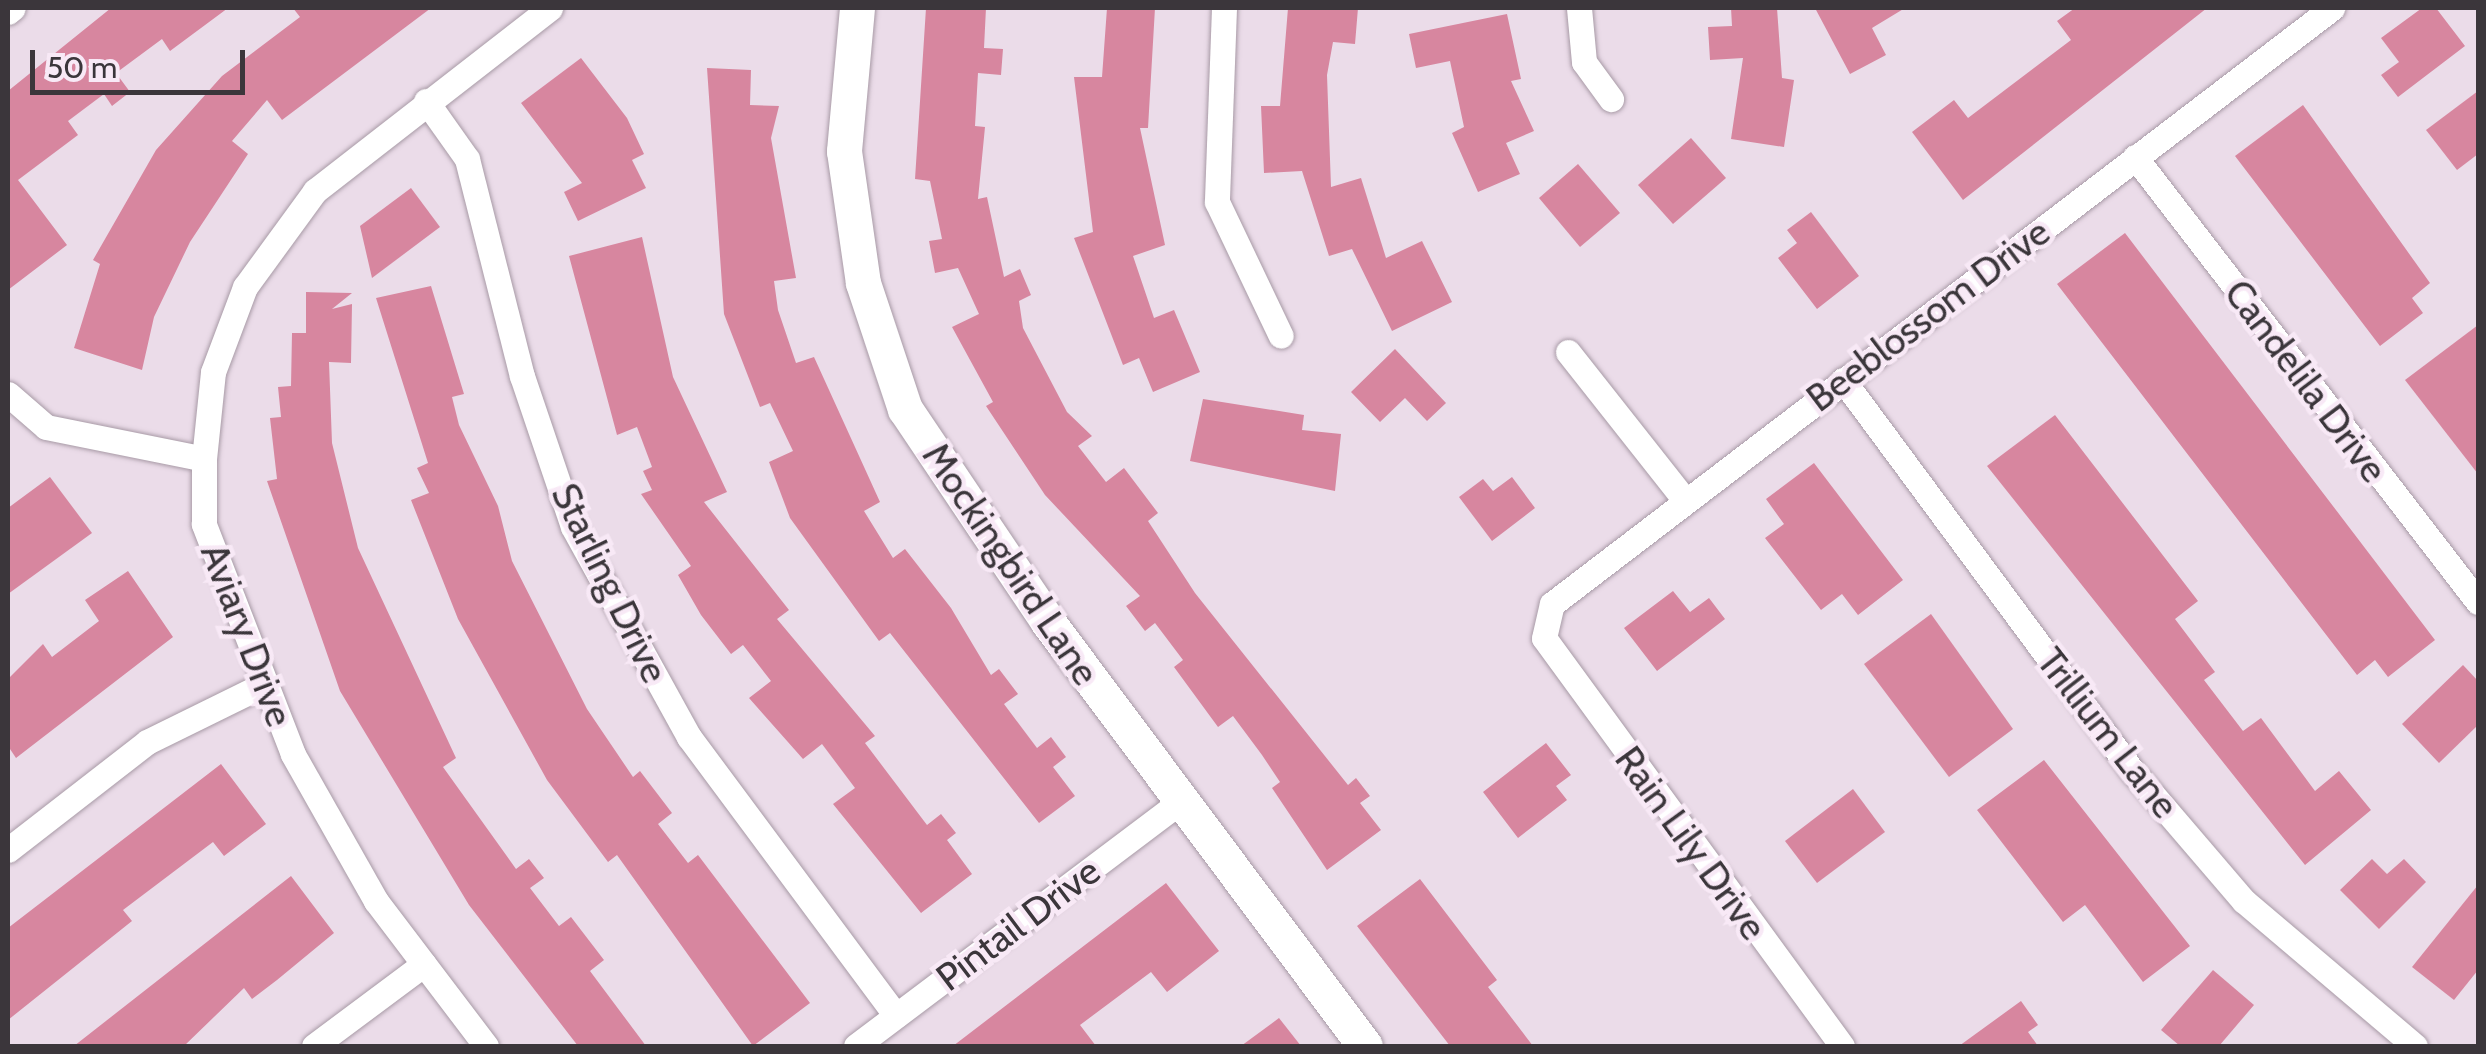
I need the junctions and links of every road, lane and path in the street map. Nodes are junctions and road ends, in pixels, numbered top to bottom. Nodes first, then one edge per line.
1 (550, 8) edge
2 (857, 8) edge
3 (1224, 8) edge
4 (1579, 8) edge
5 (2315, 13) edge
6 (1611, 99) dead end
7 (426, 101) junction
8 (2136, 158) junction
9 (1280, 336) dead end
10 (1568, 352) dead end
11 (1842, 380) junction
12 (9, 398) edge
13 (204, 459) junction
14 (1686, 500) junction
15 (2478, 602) edge
16 (1544, 638) joint
17 (264, 685) junction
18 (1180, 802) junction
19 (8, 850) edge
20 (424, 964) junction
21 (896, 1016) junction
22 (314, 1046) edge
23 (486, 1046) edge
24 (856, 1046) edge
25 (1365, 1046) edge
26 (1842, 1046) edge
27 (2415, 1046) edge

1 - 7 street, Aviary Drive
2 - 18 street, Mockingbird Lane
3 - 9 street
4 - 6 street
5 - 8 street, Beeblossom Drive
7 - 13 street, Aviary Drive
7 - 21 street, Starling Drive
8 - 11 street, Beeblossom Drive
8 - 15 street, Candelila Drive
10 - 14 street
11 - 14 street, Beeblossom Drive
11 - 27 street, Trillium Lane
12 - 13 street
13 - 17 street, Aviary Drive
14 - 16 street, Beeblossom Drive
16 - 26 street, Rain Lily Drive
17 - 19 street
17 - 20 street, Aviary Drive
18 - 21 street, Pintail Drive
18 - 25 street, Mockingbird Lane
20 - 22 street
20 - 23 street, Aviary Drive
21 - 24 street, Pintail Drive

